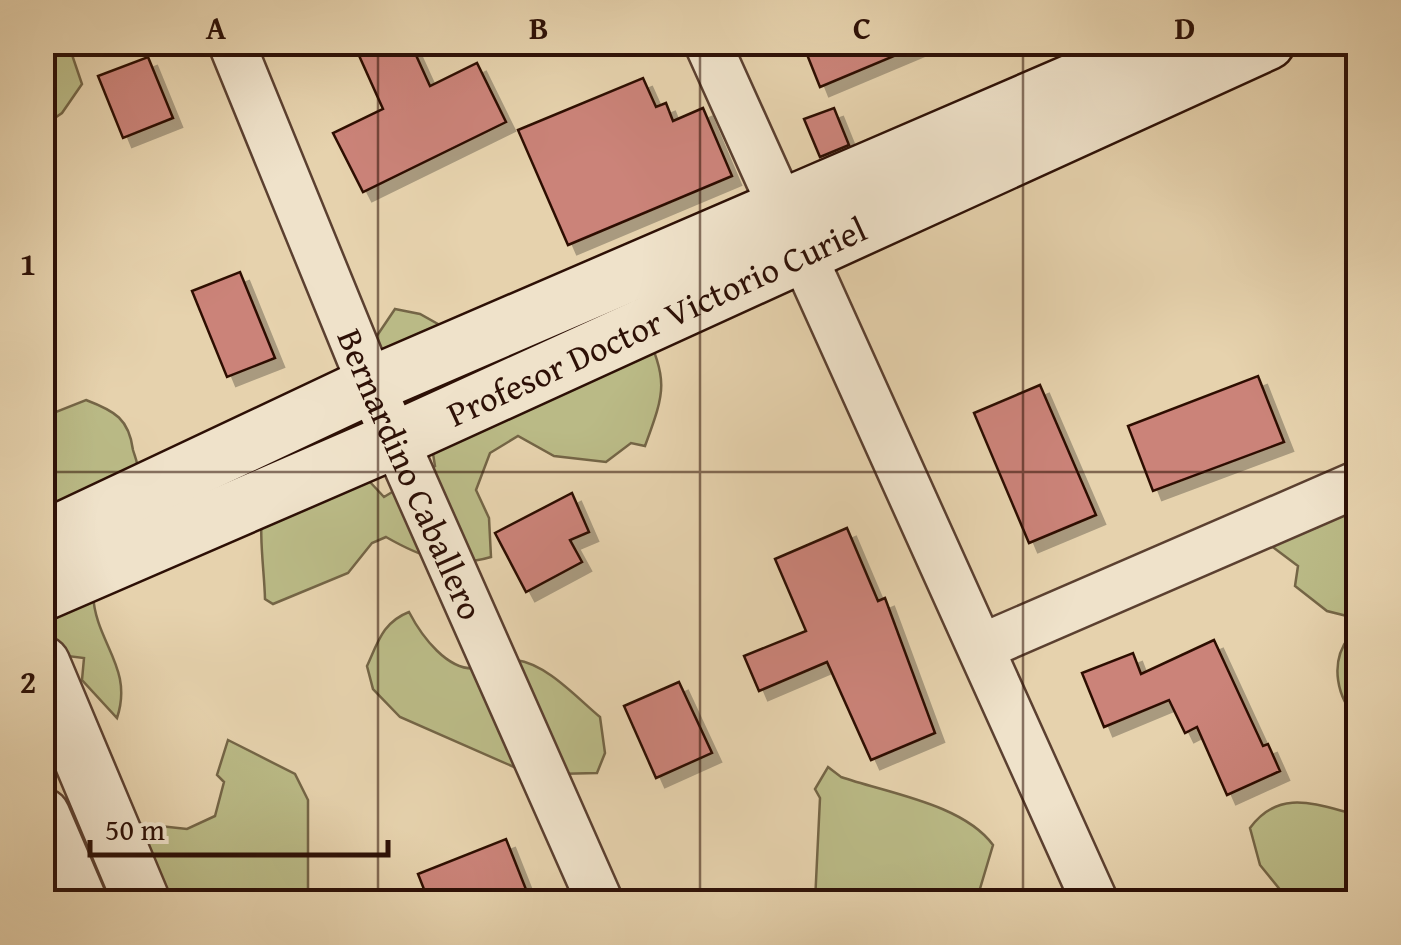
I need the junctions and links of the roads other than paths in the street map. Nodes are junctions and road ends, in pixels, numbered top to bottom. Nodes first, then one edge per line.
1 (231, 42) edge
2 (707, 42) edge
3 (1166, 42) edge
4 (1266, 42) edge
5 (790, 231) junction
6 (371, 384) junction
7 (395, 440) junction
8 (1358, 484) edge
9 (42, 540) edge
10 (42, 594) edge
11 (982, 648) junction
12 (42, 664) edge
13 (42, 816) edge
14 (79, 902) edge
15 (142, 902) edge
16 (600, 902) edge
17 (1095, 902) edge

1 - 6 street, Bernardino Caballero
2 - 5 street
3 - 5 main road, Profesor Doctor Victorio Curiel
4 - 5 main road, Profesor Doctor Victorio Curiel
5 - 6 main road, Profesor Doctor Victorio Curiel
5 - 7 main road, Profesor Doctor Victorio Curiel
5 - 11 street
6 - 7 street, Bernardino Caballero
6 - 9 main road, Profesor Doctor Victorio Curiel
7 - 10 main road, Profesor Doctor Victorio Curiel
7 - 16 street, Bernardino Caballero
8 - 11 street
11 - 17 street
12 - 15 main road
13 - 14 main road

